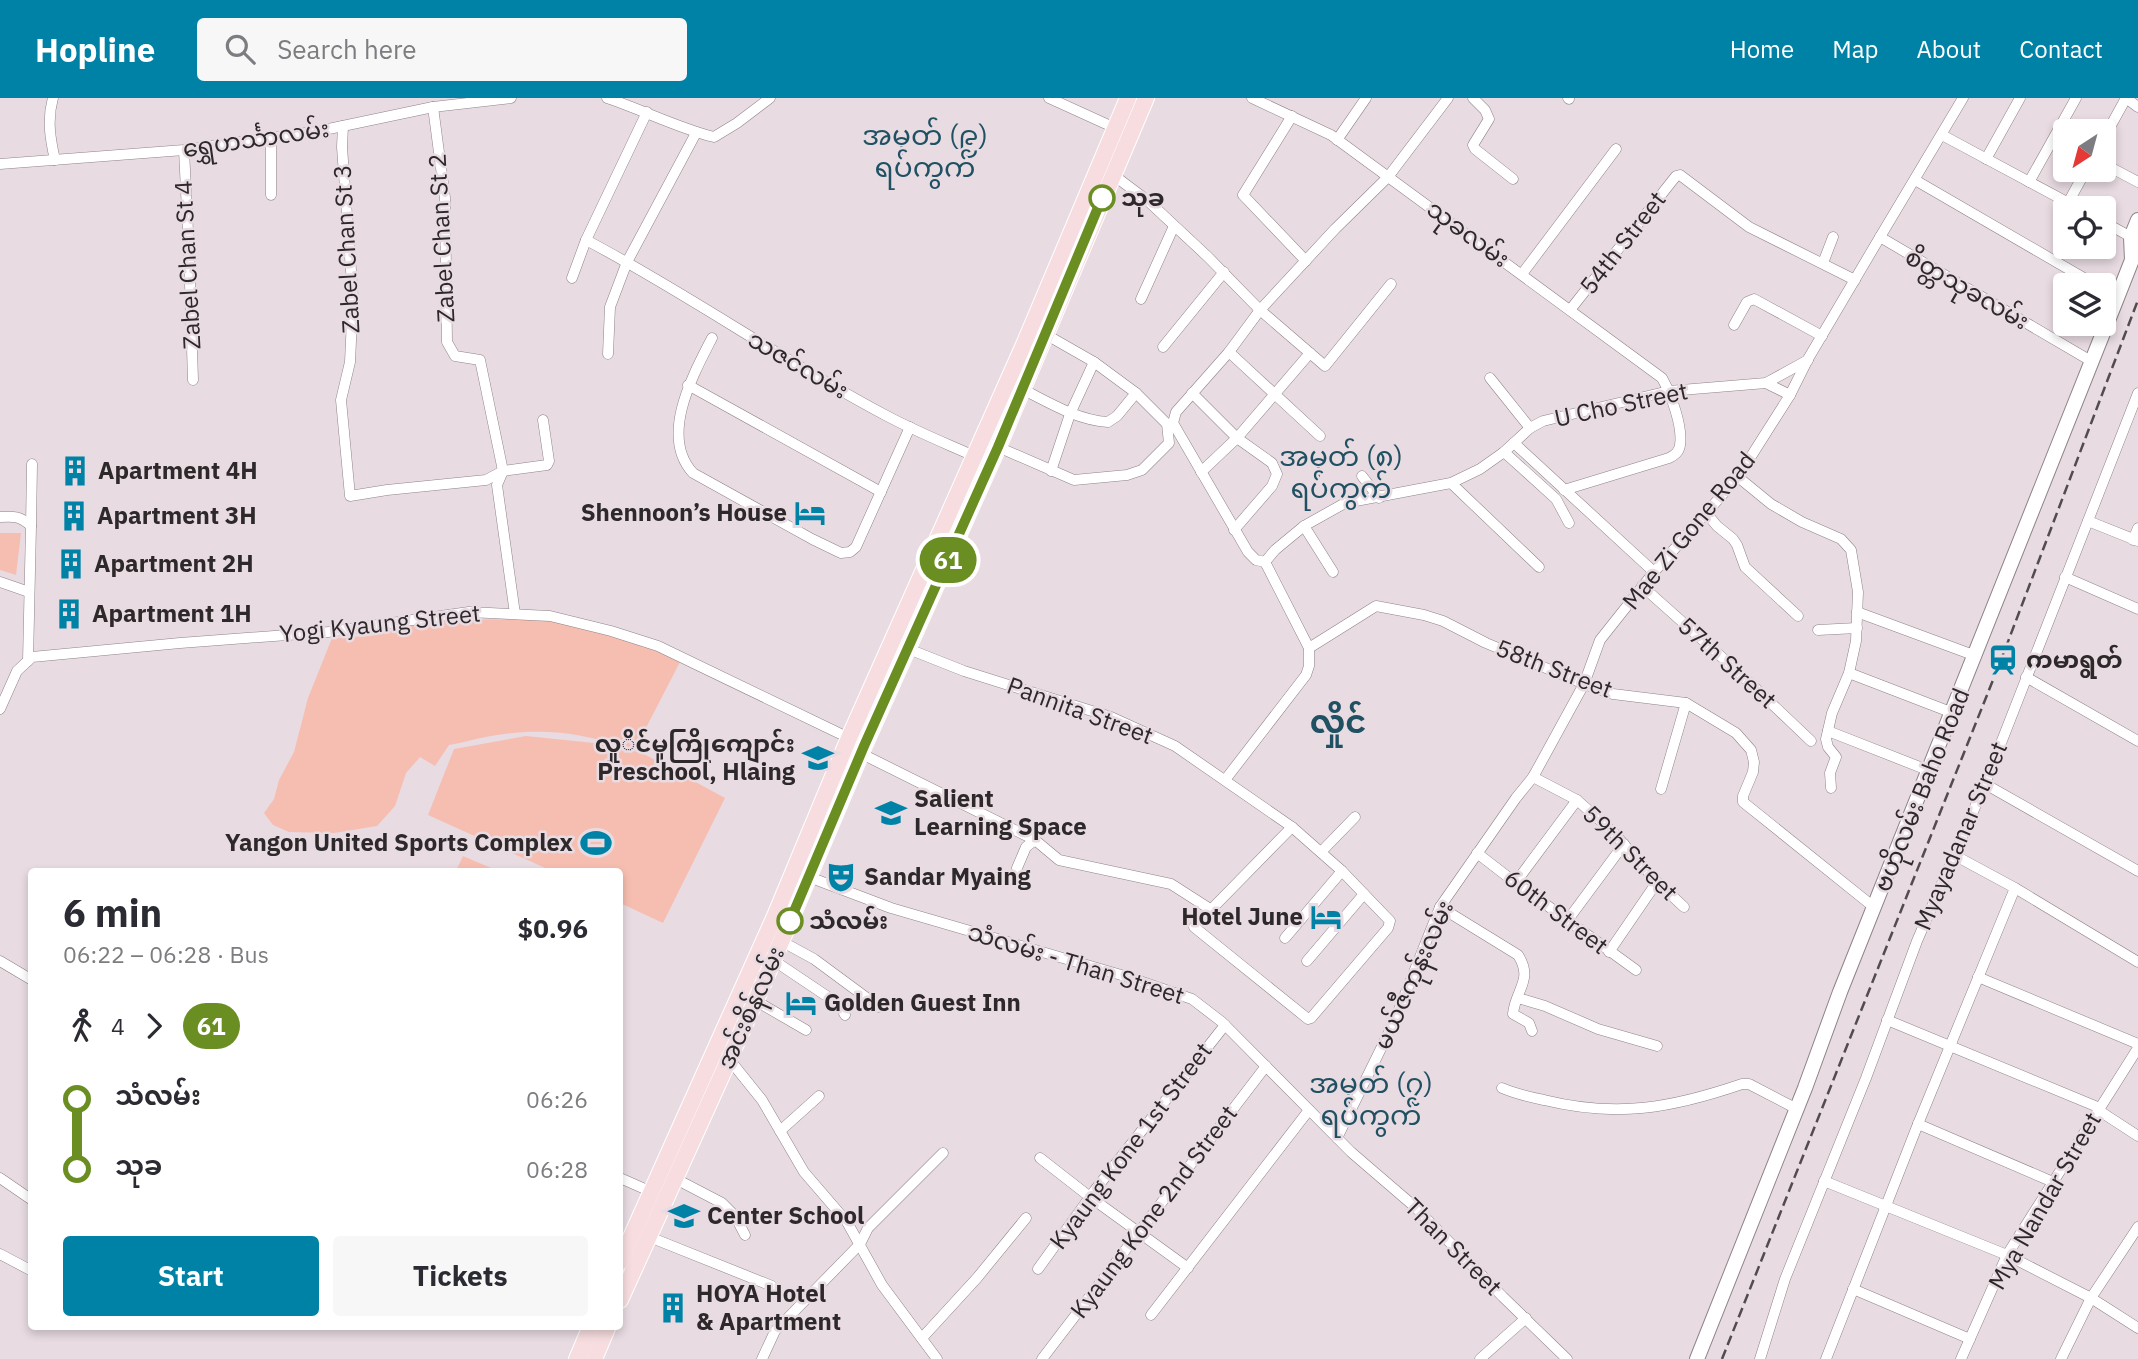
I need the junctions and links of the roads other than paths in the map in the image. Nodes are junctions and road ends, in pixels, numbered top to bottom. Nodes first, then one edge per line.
1 (53, 98) edge
2 (511, 98) edge
3 (770, 98) edge
4 (1049, 98) edge
5 (1128, 98) edge
6 (1146, 98) edge
7 (1252, 98) edge
8 (1366, 98) edge
9 (1448, 98) edge
10 (1473, 98) edge
11 (1963, 98) edge
12 (2020, 98) edge
13 (2076, 98) edge
14 (2126, 98) edge
15 (614, 99) edge
16 (433, 107) junction
17 (2138, 107) edge
18 (647, 112) junction
19 (1292, 116) junction
20 (2114, 119) edge
21 (343, 126) junction
22 (1115, 128) junction
23 (696, 132) junction
24 (1131, 134) junction
25 (1942, 135) junction
26 (271, 138) junction
27 (1337, 140) junction
28 (1616, 149) dead end
29 (184, 150) junction
30 (1986, 159) junction
31 (55, 160) junction
32 (0, 164) edge
33 (2116, 170) edge
34 (1112, 174) junction
35 (1388, 177) junction
36 (1513, 179) dead end
37 (1915, 180) junction
38 (2029, 182) junction
39 (2138, 182) edge
40 (271, 195) dead end
41 (2055, 196) edge
42 (2138, 220) edge
43 (1174, 226) junction
44 (2116, 229) edge
45 (1833, 237) dead end
46 (1880, 237) junction
47 (2131, 237) junction
48 (586, 240) junction
49 (2135, 255) edge
50 (1306, 261) junction
51 (627, 262) junction
52 (1823, 263) junction
53 (1224, 272) junction
54 (2075, 273) edge
55 (1522, 274) junction
56 (572, 278) dead end
57 (1855, 280) junction
58 (1391, 284) dead end
59 (2118, 298) joint
60 (1141, 299) dead end
61 (1260, 310) junction
62 (1570, 310) junction
63 (1734, 325) dead end
64 (1045, 334) junction
65 (1822, 336) junction
66 (712, 338) dead end
67 (1163, 347) dead end
68 (1229, 352) junction
69 (1310, 353) junction
70 (608, 354) dead end
71 (1808, 359) junction
72 (1094, 362) junction
73 (2091, 362) junction
74 (1490, 378) dead end
75 (193, 380) dead end
76 (1766, 383) junction
77 (688, 385) junction
78 (1022, 389) junction
79 (1669, 391) junction
80 (1274, 392) junction
81 (1136, 393) junction
82 (1192, 393) junction
83 (2138, 393) edge
84 (1790, 395) junction
85 (1070, 414) junction
86 (542, 420) dead end
87 (910, 427) junction
88 (1530, 428) junction
89 (1320, 436) dead end
90 (1237, 438) junction
91 (1514, 443) junction
92 (998, 447) junction
93 (1504, 452) junction
94 (981, 460) junction
95 (33, 464) dead end
96 (503, 471) junction
97 (1051, 471) junction
98 (1201, 472) junction
99 (1362, 476) dead end
100 (1738, 477) junction
101 (1451, 483) junction
102 (1564, 490) junction
103 (881, 492) junction
104 (1379, 498) junction
105 (1707, 514) junction
106 (0, 517) edge
107 (2088, 521) junction
108 (1569, 523) dead end
109 (31, 526) junction
110 (1304, 526) junction
111 (2138, 528) edge
112 (1234, 530) junction
113 (2136, 541) edge
114 (932, 552) junction
115 (948, 559) junction
116 (1265, 562) junction
117 (1539, 567) dead end
118 (1333, 572) dead end
119 (1654, 572) junction
120 (2065, 577) junction
121 (0, 582) edge
122 (1642, 586) junction
123 (29, 592) junction
124 (2138, 609) edge
125 (1857, 612) junction
126 (515, 614) junction
127 (1798, 616) dead end
128 (1857, 628) junction
129 (1818, 630) dead end
130 (892, 642) junction
131 (1309, 648) junction
132 (909, 649) junction
133 (1976, 656) junction
134 (28, 661) junction
135 (1849, 674) junction
136 (2026, 677) junction
137 (1584, 684) junction
138 (1686, 703) junction
139 (0, 709) edge
140 (1953, 713) junction
141 (1828, 731) junction
142 (849, 738) junction
143 (1811, 741) dead end
144 (2138, 741) edge
145 (863, 750) junction
146 (1930, 771) junction
147 (1533, 777) junction
148 (1225, 780) junction
149 (1985, 784) junction
150 (1661, 789) dead end
151 (1831, 789) dead end
152 (1577, 800) junction
153 (1355, 817) dead end
154 (1292, 827) junction
155 (1035, 840) junction
156 (1624, 844) junction
157 (1321, 852) junction
158 (1477, 853) junction
159 (1954, 855) junction
160 (796, 864) junction
161 (1017, 868) dead end
162 (1342, 871) junction
163 (2138, 871) edge
164 (810, 874) junction
165 (1516, 882) junction
166 (1657, 882) junction
167 (2015, 888) junction
168 (1364, 894) junction
169 (1440, 907) junction
170 (1684, 907) dead end
171 (1875, 908) junction
172 (1210, 909) junction
173 (1567, 921) junction
174 (1286, 938) dead end
175 (774, 947) junction
176 (1609, 952) junction
177 (0, 961) edge
178 (1307, 961) dead end
179 (2138, 962) edge
180 (1636, 970) dead end
181 (1978, 977) junction
182 (28, 978) edge
183 (756, 979) junction
184 (1518, 998) junction
185 (755, 1001) junction
186 (879, 1007) dead end
187 (845, 1016) dead end
188 (1887, 1020) junction
189 (1226, 1025) junction
190 (806, 1030) dead end
191 (1532, 1031) dead end
192 (1951, 1045) junction
193 (1657, 1046) dead end
194 (2138, 1046) edge
195 (722, 1056) junction
196 (1266, 1066) junction
197 (1502, 1087) dead end
198 (819, 1096) dead end
199 (1797, 1109) junction
200 (2099, 1109) junction
201 (1309, 1110) junction
202 (1918, 1124) junction
203 (780, 1132) junction
204 (2138, 1136) edge
205 (1337, 1138) junction
206 (680, 1147) junction
207 (943, 1153) dead end
208 (1040, 1158) dead end
209 (0, 1178) edge
210 (674, 1178) junction
211 (623, 1179) edge
212 (1824, 1181) junction
213 (2053, 1182) junction
214 (658, 1195) junction
215 (28, 1197) edge
216 (1090, 1197) junction
217 (1886, 1205) junction
218 (1026, 1218) dead end
219 (1139, 1231) junction
220 (2136, 1234) edge
221 (745, 1235) dead end
222 (647, 1236) junction
223 (860, 1244) junction
224 (0, 1254) edge
225 (2007, 1255) junction
226 (623, 1257) edge
227 (1188, 1268) junction
228 (28, 1269) edge
229 (1038, 1269) dead end
230 (772, 1286) dead end
231 (1853, 1289) junction
232 (623, 1293) edge
233 (2091, 1298) junction
234 (1151, 1315) dead end
235 (1526, 1318) junction
236 (2138, 1328) edge
237 (590, 1330) edge
238 (606, 1330) edge
239 (922, 1338) junction
240 (1970, 1339) junction
241 (1762, 1358) edge
242 (578, 1359) edge
243 (594, 1359) edge
244 (762, 1359) edge
245 (937, 1359) edge
246 (1042, 1359) edge
247 (1480, 1359) edge
248 (1567, 1359) edge
249 (1698, 1359) edge
250 (1826, 1359) edge
251 (1961, 1359) edge
252 (2061, 1359) edge

1 - 31 street
2 - 16 street, ရွှေဟင်္သာလမ်း
3 - 23 street
4 - 22 street
5 - 22 main road
6 - 24 main road, အင်းစိန်လမ်း
7 - 19 street, သုခလမ်း
8 - 27 street
9 - 35 street
10 - 36 street
11 - 25 street, Mae Zi Gone Road
12 - 30 street
13 - 38 street
14 - 17 street
14 - 20 street
15 - 18 street
16 - 21 street, ရွှေဟင်္သာလမ်း
16 - 96 street, Zabel Chan St 2
18 - 23 street
18 - 48 street
19 - 27 street, သုခလမ်း
19 - 50 street
21 - 26 street, ရွှေဟင်္သာလမ်း
21 - 96 street, Zabel Chan St 3
22 - 24 street
22 - 94 main road
23 - 51 street
24 - 34 main road, အင်းစိန်လမ်း
25 - 30 street
25 - 37 street, Mae Zi Gone Road
26 - 29 street, ရွှေဟင်္သာလမ်း
26 - 40 street
27 - 35 street, သုခလမ်း
28 - 55 street
29 - 31 street, ရွှေဟင်္သာလမ်း
29 - 75 street, Zabel Chan St 4
30 - 38 street
31 - 32 street, ရွှေဟင်္သာလမ်း
33 - 39 street
34 - 43 street
34 - 64 main road, အင်းစိန်လမ်း
35 - 50 street
35 - 55 street, သုခလမ်း
37 - 46 street, Mae Zi Gone Road
37 - 54 street
38 - 41 street
42 - 47 main road, ဗဟိုလမ်း Baho Road
43 - 53 street
43 - 60 street
44 - 47 street
45 - 52 street
46 - 57 street, Mae Zi Gone Road
46 - 73 street, စိတ္တသုခလမ်း
47 - 49 main road, ဗဟိုလမ်း Baho Road
48 - 51 street, သဇင်လမ်း
48 - 56 street
49 - 59 main road, ဗဟိုလမ်း Baho Road
50 - 61 street
51 - 70 street
51 - 87 street, သဇင်လမ်း
52 - 57 street
52 - 62 street, 54th Street
53 - 61 street
53 - 67 street
55 - 62 street, သုခလမ်း
57 - 65 street, Mae Zi Gone Road
58 - 69 street
59 - 73 main road, ဗဟိုလမ်း Baho Road
61 - 68 street
61 - 69 street
62 - 79 street, သုခလမ်း
63 - 65 street
64 - 72 street
64 - 78 main road, အင်းစိန်လမ်း
65 - 71 street, Mae Zi Gone Road
66 - 77 street
68 - 80 street
68 - 82 street
69 - 80 street
71 - 76 street, U Cho Street
71 - 84 street, Mae Zi Gone Road
72 - 81 street
72 - 85 street
73 - 133 main road, ဗဟိုလမ်း Baho Road
74 - 88 street
76 - 79 street, U Cho Street
76 - 84 street
77 - 103 street
77 - 103 street
78 - 85 street
78 - 92 main road, အင်းစိန်လမ်း
79 - 88 street, U Cho Street
79 - 102 street
80 - 89 street
80 - 90 street
81 - 85 street
81 - 97 street
82 - 90 street
82 - 98 street
83 - 107 street, Myayadanar Street
84 - 100 street, Mae Zi Gone Road
85 - 97 street
86 - 96 street
87 - 94 street, သဇင်လမ်း
87 - 103 street
88 - 91 street, U Cho Street
90 - 98 street
90 - 112 street
91 - 93 street, U Cho Street
91 - 102 street
92 - 94 main road, အင်းစိန်လမ်း
92 - 97 street
93 - 101 street, U Cho Street
93 - 108 street
94 - 114 main road
94 - 115 main road, အင်းစိန်လမ်း
95 - 109 street
96 - 126 street
98 - 112 street
99 - 104 street
100 - 105 street, Mae Zi Gone Road
100 - 125 street
101 - 104 street, U Cho Street
101 - 117 street
102 - 119 street
104 - 110 street, U Cho Street
105 - 119 street, Mae Zi Gone Road
105 - 127 street
106 - 109 street
107 - 113 street
107 - 120 street, Myayadanar Street
109 - 123 street
110 - 116 street, U Cho Street
110 - 118 street
111 - 113 street
112 - 116 street
114 - 115 main road
114 - 130 main road
115 - 132 main road, အင်းစိန်လမ်း
116 - 131 street
119 - 122 street, Mae Zi Gone Road
120 - 124 street
120 - 136 street, Myayadanar Street
121 - 123 street
122 - 137 street, Mae Zi Gone Road
122 - 143 street, 57th Street
123 - 134 street
125 - 128 street
125 - 133 street
126 - 134 street, Yogi Kyaung Street
126 - 142 street, Yogi Kyaung Street
128 - 129 street
128 - 135 street
130 - 132 street, Pannita Street
130 - 142 main road
131 - 137 street, 58th Street
131 - 148 street
132 - 145 main road, အင်းစိန်လမ်း
132 - 148 street, Pannita Street
133 - 140 main road, ဗဟိုလမ်း Baho Road
134 - 139 street
135 - 140 street
135 - 141 street
136 - 144 street
136 - 149 street, Myayadanar Street
137 - 138 street, 58th Street
137 - 147 street, Mae Zi Gone Road
138 - 150 street
138 - 171 street, 58th Street
140 - 146 main road, ဗဟိုလမ်း Baho Road
141 - 146 street
141 - 151 street
142 - 145 main road
142 - 160 main road
145 - 155 street
145 - 164 main road, အင်းစိန်လမ်း
146 - 171 main road, ဗဟိုလမ်း Baho Road
147 - 152 street, 59th Street
147 - 158 street, Mae Zi Gone Road
148 - 154 street, Pannita Street
149 - 159 street, Myayadanar Street
149 - 163 street
152 - 156 street, 59th Street
152 - 165 street, 59th Street
153 - 157 street
154 - 157 street, Pannita Street
154 - 172 street
155 - 161 street
155 - 172 street
156 - 166 street, 59th Street
156 - 173 street
157 - 162 street, Pannita Street
158 - 165 street, 60th Street
158 - 169 street, မယ်ဇီကုန်းလမ်း
159 - 167 street
159 - 188 street, Myayadanar Street
160 - 164 main road
160 - 175 main road
162 - 168 street, Pannita Street
162 - 174 street
164 - 175 main road, အင်းစိန်လမ်း
164 - 189 street, သံလမ်း - Than Street
165 - 173 street, 60th Street
166 - 170 street, 59th Street
166 - 176 street
167 - 179 street
167 - 181 street
168 - 172 street, Pannita Street
168 - 178 street
169 - 184 street
169 - 205 street, မယ်ဇီကုန်းလမ်း
171 - 199 main road, ဗဟိုလမ်း Baho Road
173 - 176 street, 60th Street
175 - 183 main road
175 - 186 street
175 - 187 street
176 - 180 street, 60th Street
177 - 182 street
181 - 192 street
181 - 194 street
183 - 185 main road, အင်းစိန်လမ်း
183 - 195 main road
184 - 191 street
184 - 193 street
185 - 190 street
185 - 195 main road, အင်းစိန်လမ်း
188 - 192 street
188 - 212 street, Myayadanar Street
189 - 196 street, သံလမ်း - Than Street
189 - 216 street, Kyaung Kone 1st Street
192 - 200 street
192 - 202 street
194 - 200 street, Mya Nandar Street
195 - 203 street
195 - 206 main road, အင်းစိန်လမ်း
196 - 201 street, သံလမ်း - Than Street
196 - 219 street, Kyaung Kone 2nd Street
197 - 199 street
198 - 203 street
199 - 249 main road, ဗဟိုလမ်း Baho Road
200 - 204 street
200 - 213 street, Mya Nandar Street
201 - 205 street, သံလမ်း - Than Street
201 - 227 street
202 - 213 street
202 - 217 street
203 - 223 street
205 - 235 street, Than Street
206 - 210 main road, အင်းစိန်လမ်း
206 - 214 main road
207 - 223 street
208 - 216 street
209 - 215 street
210 - 214 main road, အင်းစိန်လမ်း
210 - 221 street
211 - 214 street
212 - 217 street
212 - 241 street, Myayadanar Street
213 - 225 street, Mya Nandar Street
214 - 222 main road, အင်းစိန်လမ်း
214 - 226 main road
216 - 219 street
216 - 229 street, Kyaung Kone 1st Street
217 - 225 street
217 - 231 street
218 - 239 street
219 - 227 street
219 - 246 street, Kyaung Kone 2nd Street
220 - 233 street
222 - 230 street
222 - 232 main road, အင်းစိန်လမ်း
223 - 239 street
223 - 244 street
224 - 228 street
225 - 233 street
225 - 240 street, Mya Nandar Street
227 - 234 street
231 - 240 street
231 - 250 street
233 - 236 street
233 - 252 street
235 - 247 street
235 - 248 street, Than Street
237 - 242 main road
238 - 243 main road
239 - 245 street
240 - 251 street, Mya Nandar Street

